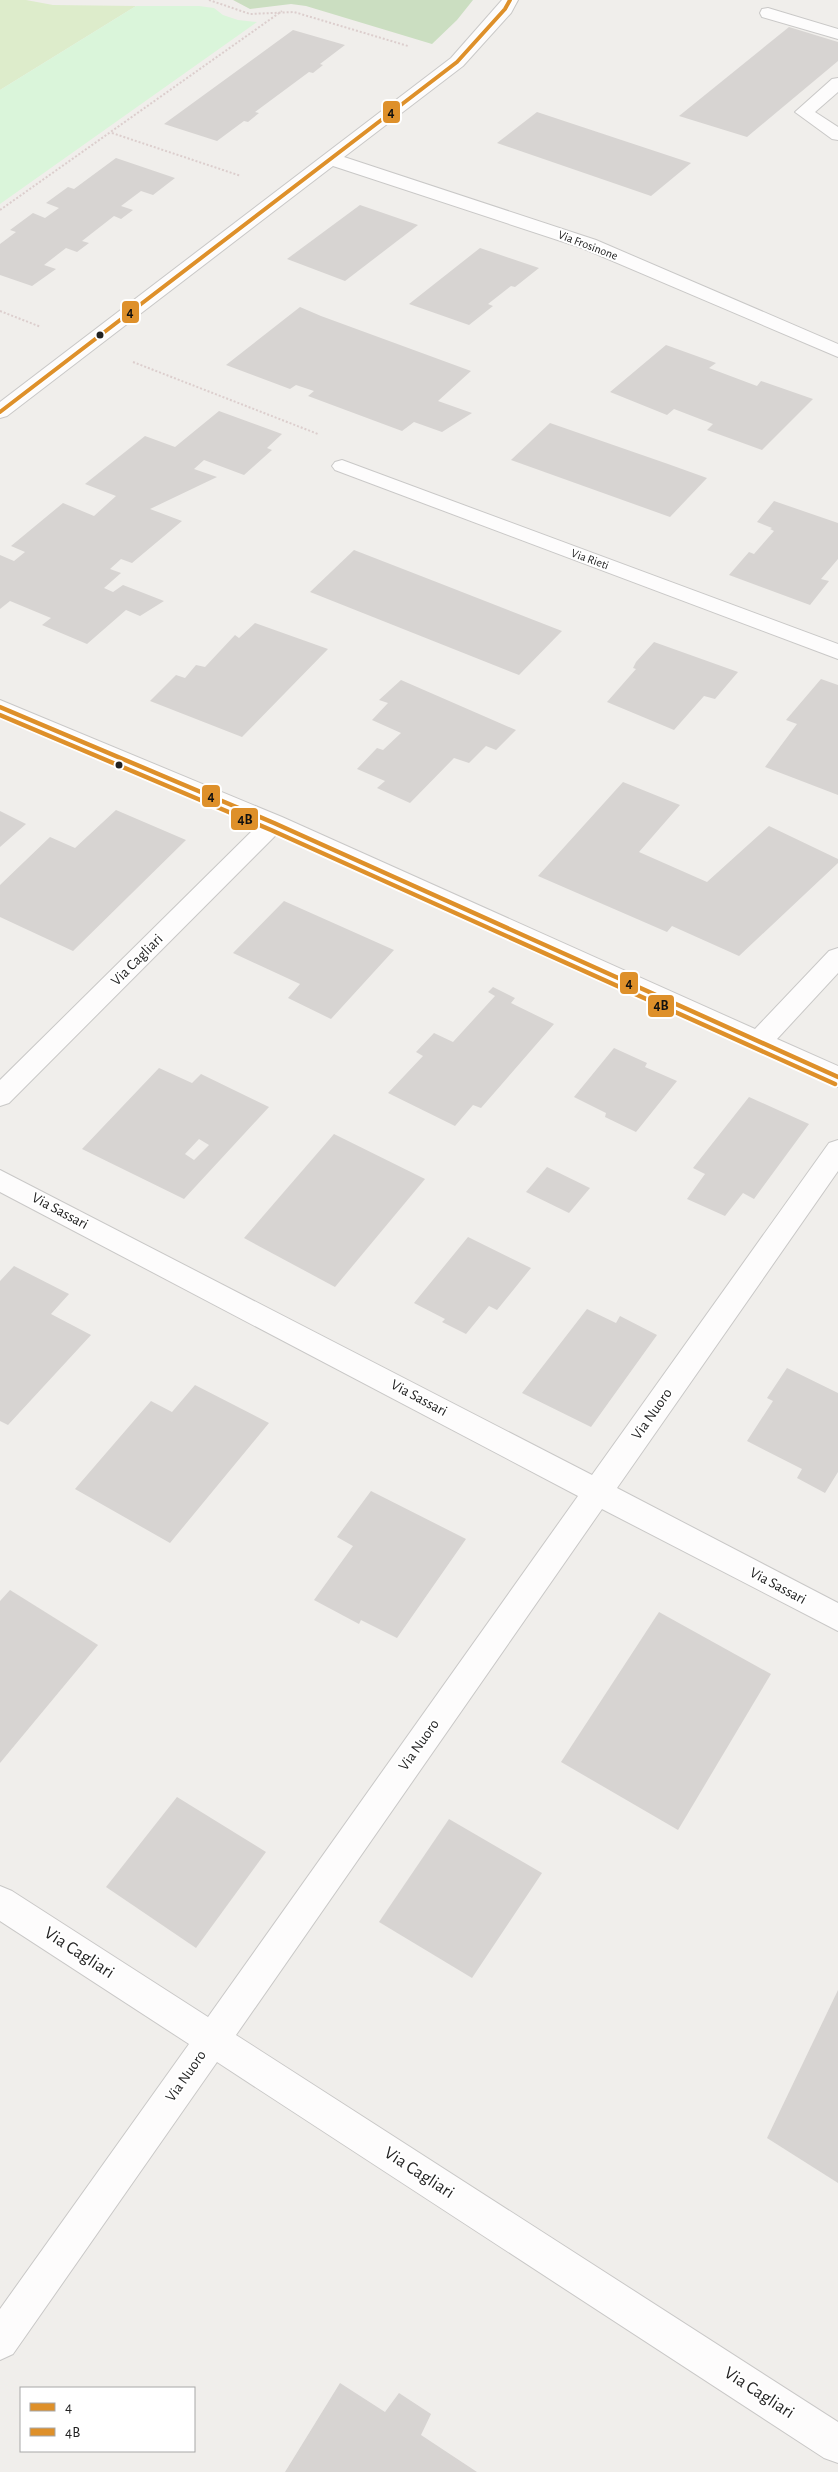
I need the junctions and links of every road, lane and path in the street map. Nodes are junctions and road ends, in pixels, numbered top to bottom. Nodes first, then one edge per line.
1 (209, 0) edge
2 (510, 0) edge
3 (282, 11) junction
4 (768, 13) dead end
5 (838, 34) edge
6 (408, 46) dead end
7 (838, 82) edge
8 (111, 132) junction
9 (838, 135) edge
10 (331, 159) junction
11 (243, 176) dead end
12 (0, 210) edge
13 (0, 311) edge
14 (46, 328) dead end
15 (838, 351) edge
16 (125, 359) dead end
17 (0, 412) edge
18 (342, 466) joint
19 (838, 652) edge
20 (0, 707) edge
21 (274, 823) junction
22 (838, 957) edge
23 (759, 1041) junction
24 (838, 1077) edge
25 (0, 1096) edge
26 (838, 1150) edge
27 (0, 1180) edge
28 (598, 1492) junction
29 (838, 1618) edge
30 (0, 1902) edge
31 (212, 2039) junction
32 (0, 2341) edge
33 (838, 2444) edge

1 - 3 path
2 - 10 street
3 - 6 path
3 - 8 path
4 - 5 street
7 - 9 street
8 - 11 path
8 - 12 path
10 - 15 street, Via Frosinone
10 - 17 street
13 - 14 path
16 - 18 path
18 - 19 street, Via Rieti
20 - 21 street
21 - 23 street
21 - 25 street, Via Cagliari
22 - 23 street
23 - 24 street
26 - 28 street, Via Nuoro
27 - 28 street, Via Sassari
28 - 29 street, Via Sassari
28 - 31 street, Via Nuoro
30 - 31 street, Via Cagliari
31 - 32 street, Via Nuoro
31 - 33 street, Via Cagliari

